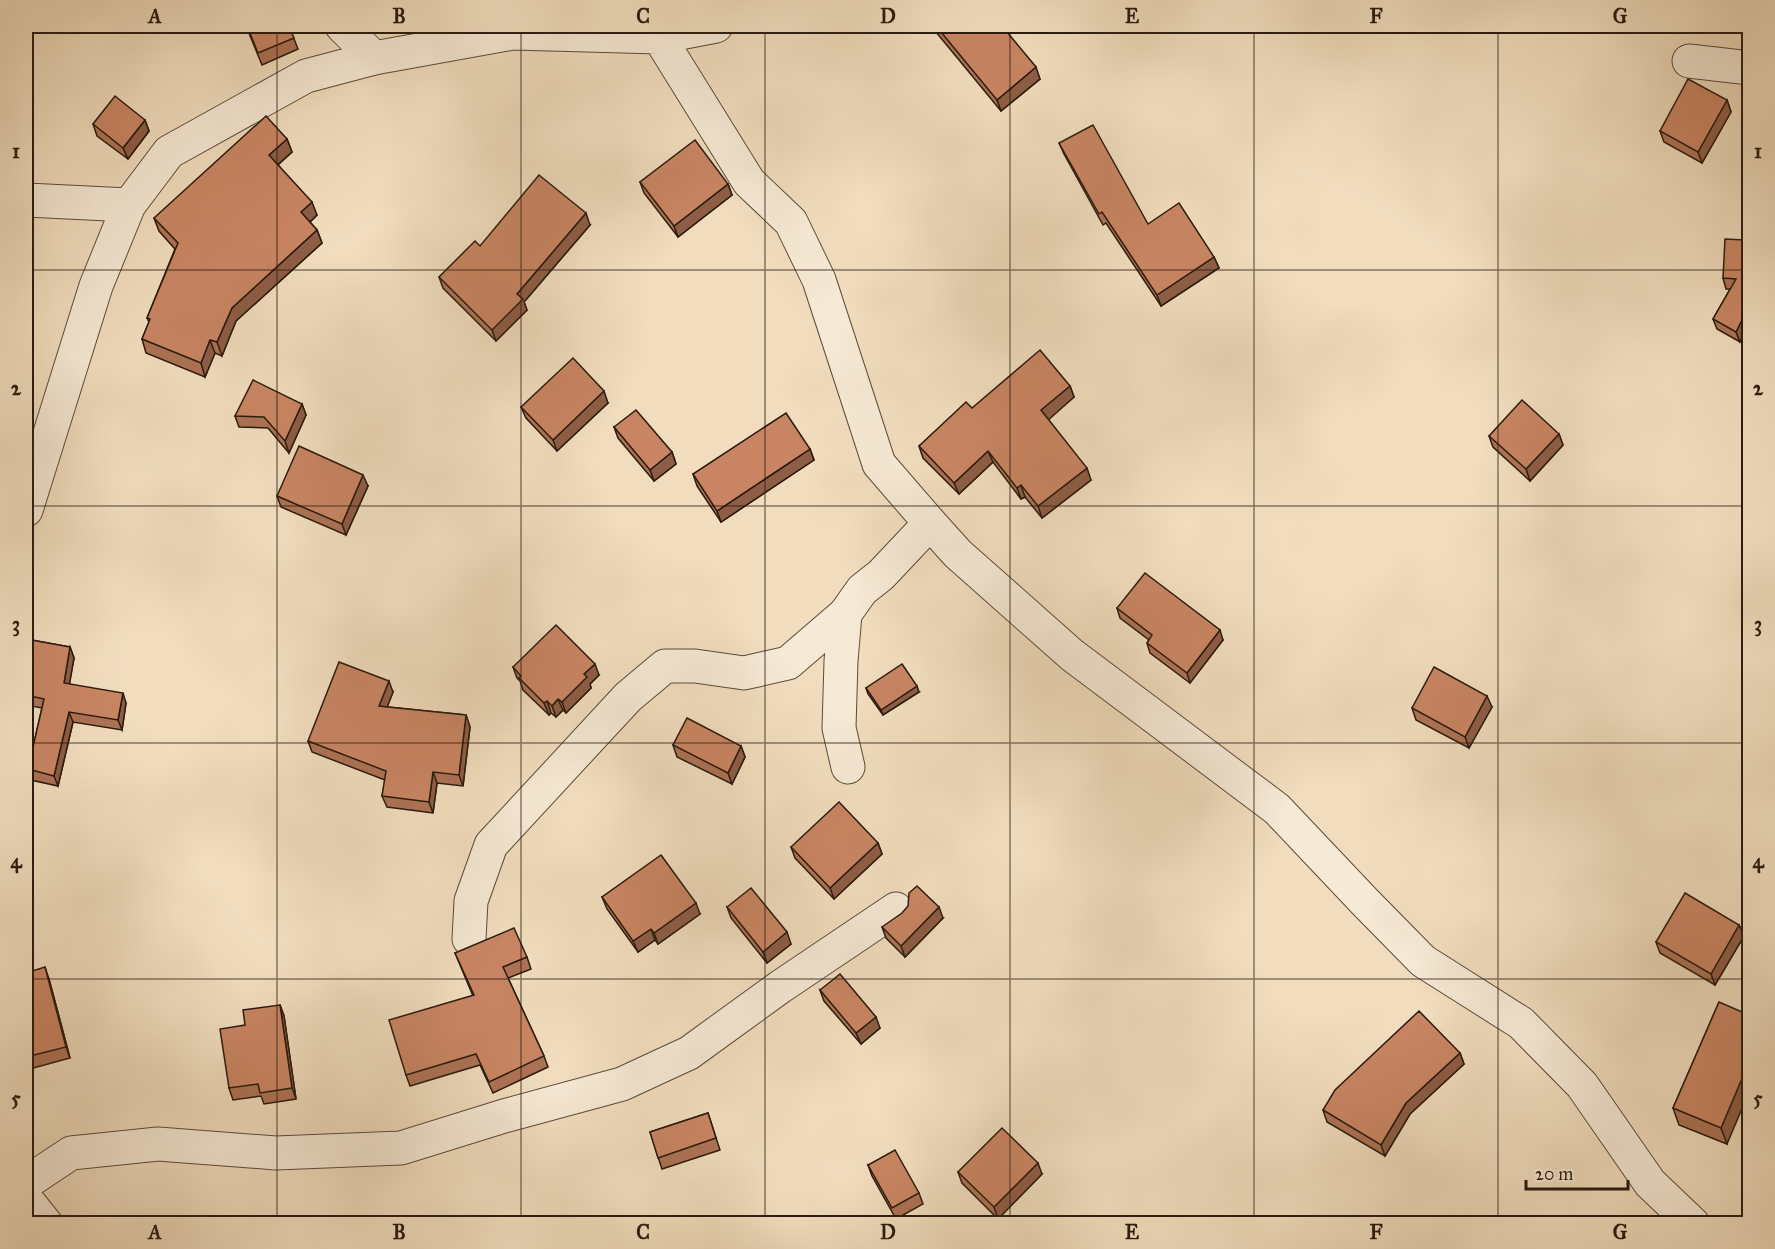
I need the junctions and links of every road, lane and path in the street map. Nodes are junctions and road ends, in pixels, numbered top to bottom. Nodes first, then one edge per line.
1 (342, 26) edge
2 (716, 26) edge
3 (659, 37) junction
4 (374, 58) junction
5 (1689, 61) dead end
6 (1749, 68) edge
7 (26, 200) edge
8 (129, 205) junction
9 (26, 510) edge
10 (930, 523) junction
11 (845, 614) junction
12 (848, 767) dead end
13 (896, 909) dead end
14 (469, 939) dead end
15 (26, 1183) edge
16 (26, 1199) edge
17 (46, 1224) edge
18 (1693, 1224) edge

1 - 4 street
2 - 3 street
3 - 4 street
3 - 10 street
4 - 8 street
5 - 6 street
7 - 8 street
8 - 9 street
10 - 11 street
10 - 18 street
11 - 12 street
11 - 14 street
13 - 15 street
16 - 17 street

